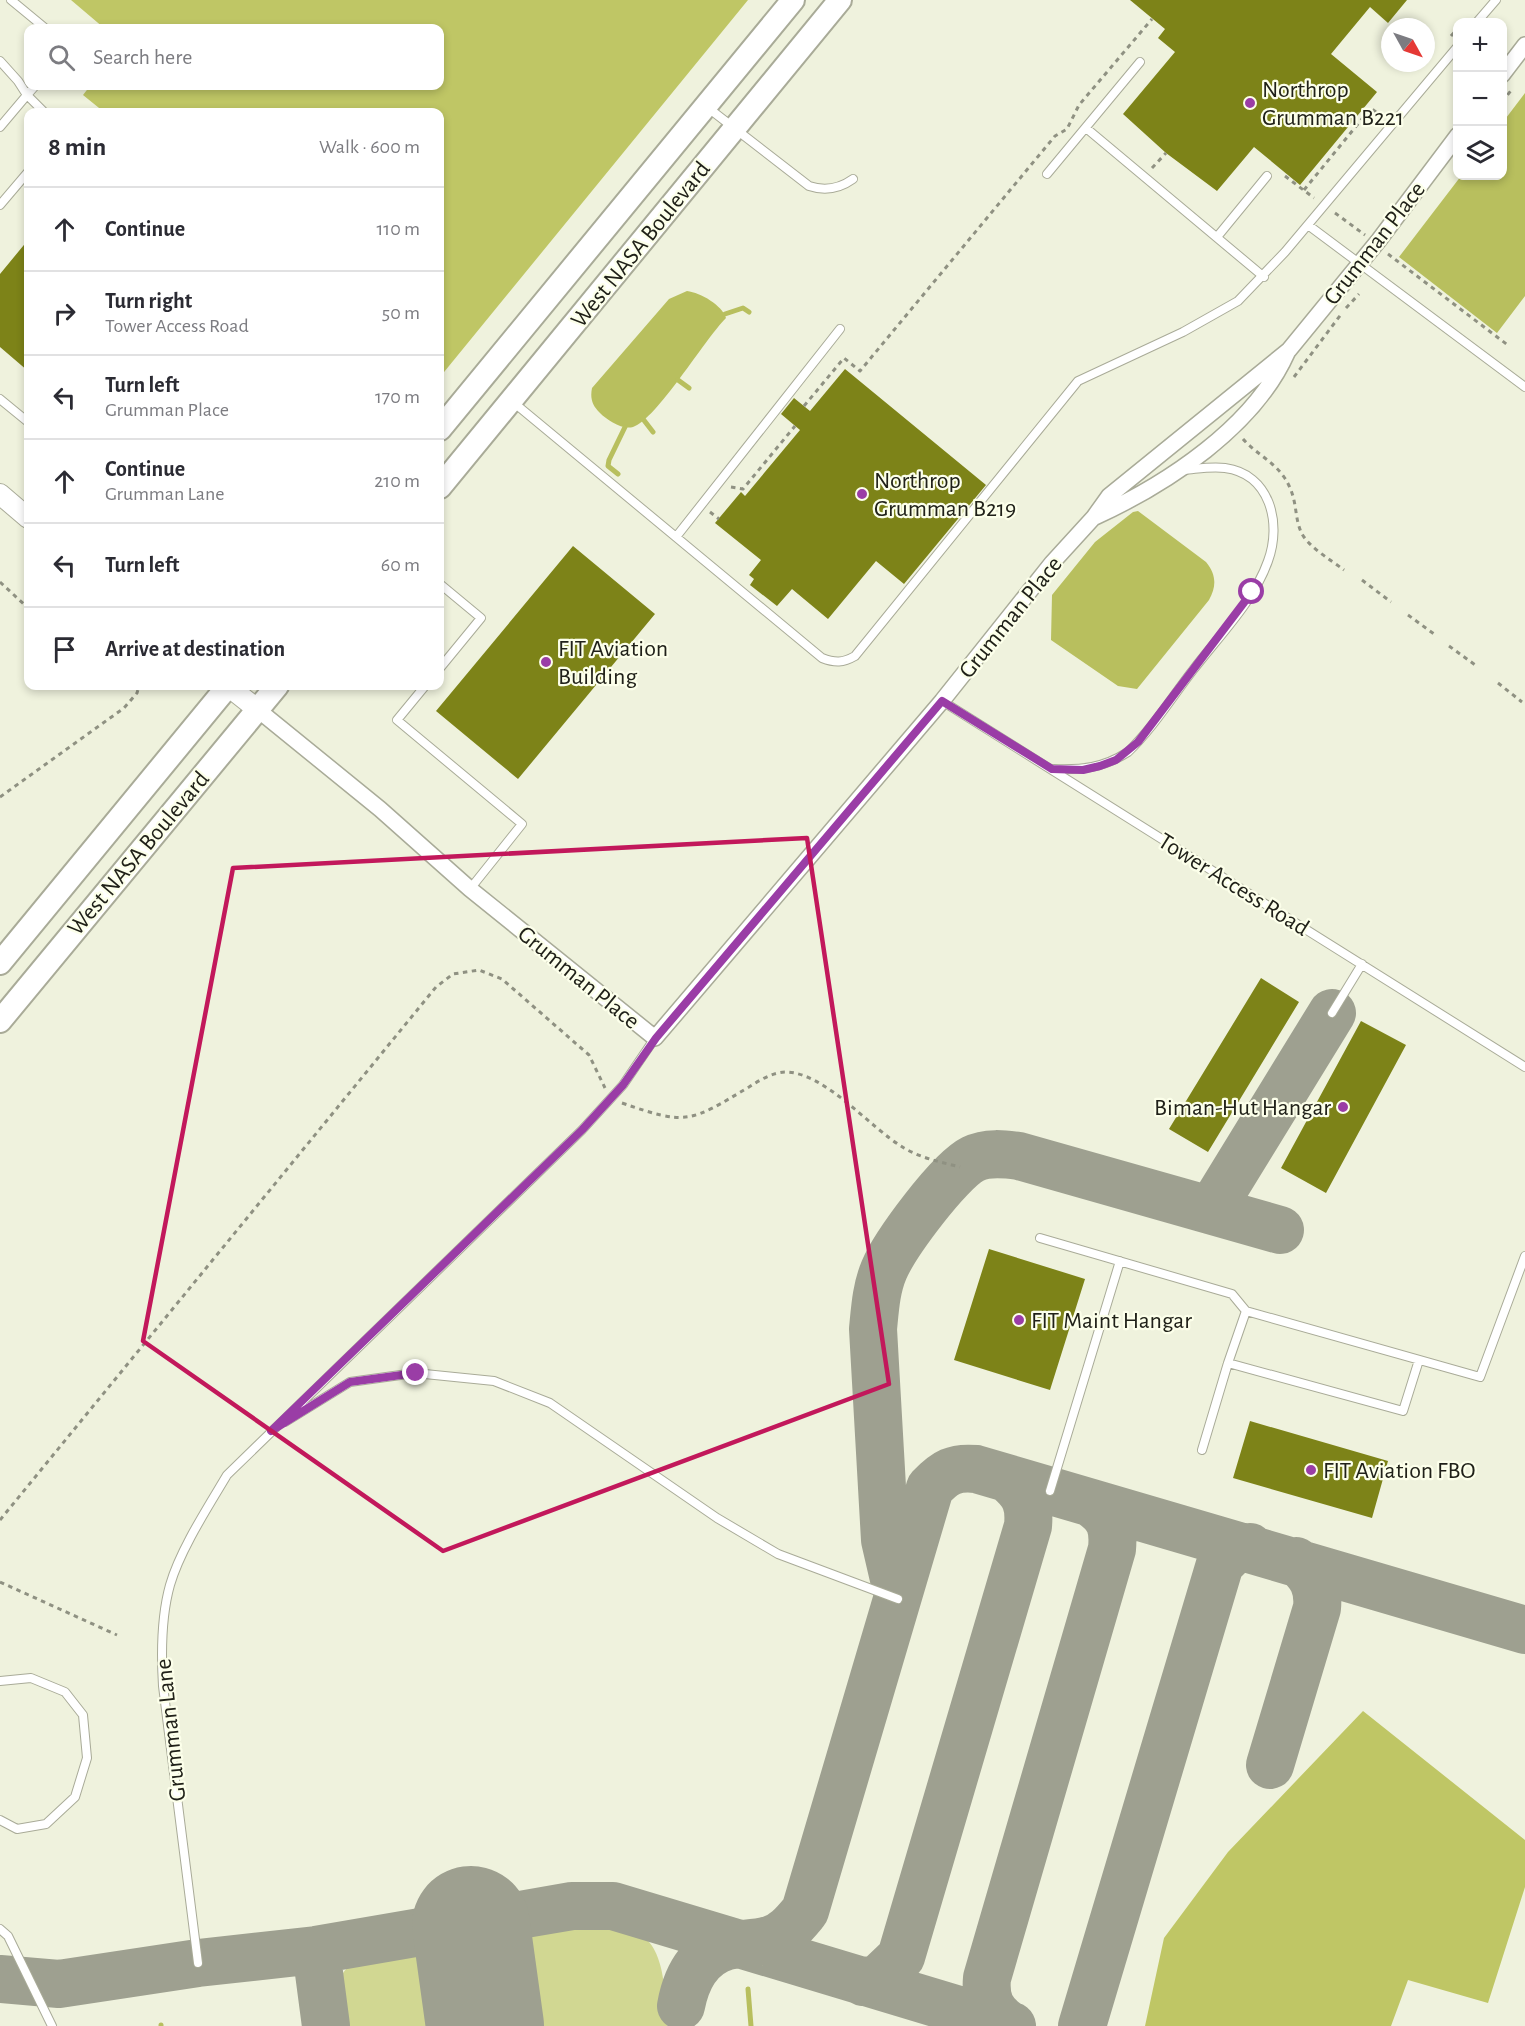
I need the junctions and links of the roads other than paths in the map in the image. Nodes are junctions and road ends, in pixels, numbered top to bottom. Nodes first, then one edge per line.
1 (11, 0) edge
2 (793, 0) edge
3 (840, 0) edge
4 (1496, 0) edge
5 (1480, 18) edge
6 (40, 24) edge
7 (1525, 45) edge
8 (1453, 52) edge
9 (0, 61) edge
10 (1140, 62) dead end
11 (1505, 72) edge
12 (31, 90) edge
13 (27, 95) junction
14 (705, 106) junction
15 (40, 108) edge
16 (0, 127) edge
17 (1086, 128) junction
18 (734, 129) junction
19 (1453, 142) edge
20 (1047, 174) dead end
21 (1267, 176) dead end
22 (24, 177) edge
23 (853, 179) dead end
24 (0, 205) edge
25 (1308, 225) junction
26 (1217, 237) junction
27 (1359, 264) junction
28 (1264, 277) junction
29 (840, 329) dead end
30 (1289, 350) junction
31 (1525, 387) edge
32 (0, 399) edge
33 (511, 401) junction
34 (24, 419) edge
35 (444, 424) edge
36 (1179, 471) junction
37 (444, 482) edge
38 (0, 494) edge
39 (24, 515) edge
40 (1094, 517) junction
41 (676, 537) junction
42 (444, 587) edge
43 (444, 663) edge
44 (225, 690) edge
45 (233, 690) edge
46 (274, 690) edge
47 (422, 690) edge
48 (942, 701) junction
49 (257, 709) junction
50 (1052, 769) junction
51 (470, 890) junction
52 (0, 963) edge
53 (1362, 964) junction
54 (1332, 1013) dead end
55 (0, 1020) edge
56 (656, 1038) junction
57 (1525, 1067) edge
58 (1040, 1238) dead end
59 (1525, 1256) edge
60 (1120, 1262) junction
61 (1246, 1311) junction
62 (1419, 1360) junction
63 (1228, 1363) junction
64 (271, 1431) junction
65 (1202, 1450) dead end
66 (1050, 1491) dead end
67 (898, 1599) dead end
68 (0, 1681) edge
69 (0, 1820) edge
70 (0, 1929) edge
71 (198, 1963) dead end
72 (52, 2026) edge

1 - 6 lane
2 - 14 main road, West NASA Boulevard
3 - 18 main road, West NASA Boulevard
4 - 5 lane
7 - 11 street
8 - 25 lane
9 - 13 lane
10 - 17 lane
12 - 13 lane
13 - 15 lane
13 - 16 lane
14 - 18 lane
14 - 35 main road, West NASA Boulevard
17 - 20 lane
17 - 26 lane
18 - 23 lane
18 - 33 main road, West NASA Boulevard
19 - 27 street, Grumman Place
21 - 26 lane
22 - 24 lane
25 - 27 lane
25 - 28 lane
26 - 28 lane
27 - 30 street, Grumman Place
27 - 31 lane
28 - 41 lane
29 - 41 lane
30 - 36 street, Grumman Place
30 - 40 street, Grumman Place
32 - 34 lane
33 - 37 main road, West NASA Boulevard
33 - 41 lane
36 - 40 street, Grumman Place
36 - 50 lane
38 - 39 street
40 - 48 street, Grumman Place
42 - 43 lane
44 - 52 main road, West NASA Boulevard
45 - 49 street
46 - 49 main road, West NASA Boulevard
47 - 51 lane
48 - 50 lane, Tower Access Road
48 - 56 street, Grumman Place
49 - 51 street, Grumman Place
49 - 55 main road, West NASA Boulevard
50 - 53 lane, Tower Access Road
51 - 56 street, Grumman Place
53 - 54 lane
53 - 57 lane, Tower Access Road
56 - 64 lane, Grumman Lane
58 - 60 lane
59 - 62 lane
60 - 61 lane
60 - 66 lane
61 - 62 lane
61 - 63 lane
62 - 63 lane
63 - 65 lane
64 - 67 lane
64 - 71 lane, Grumman Lane
68 - 69 lane
70 - 72 lane

